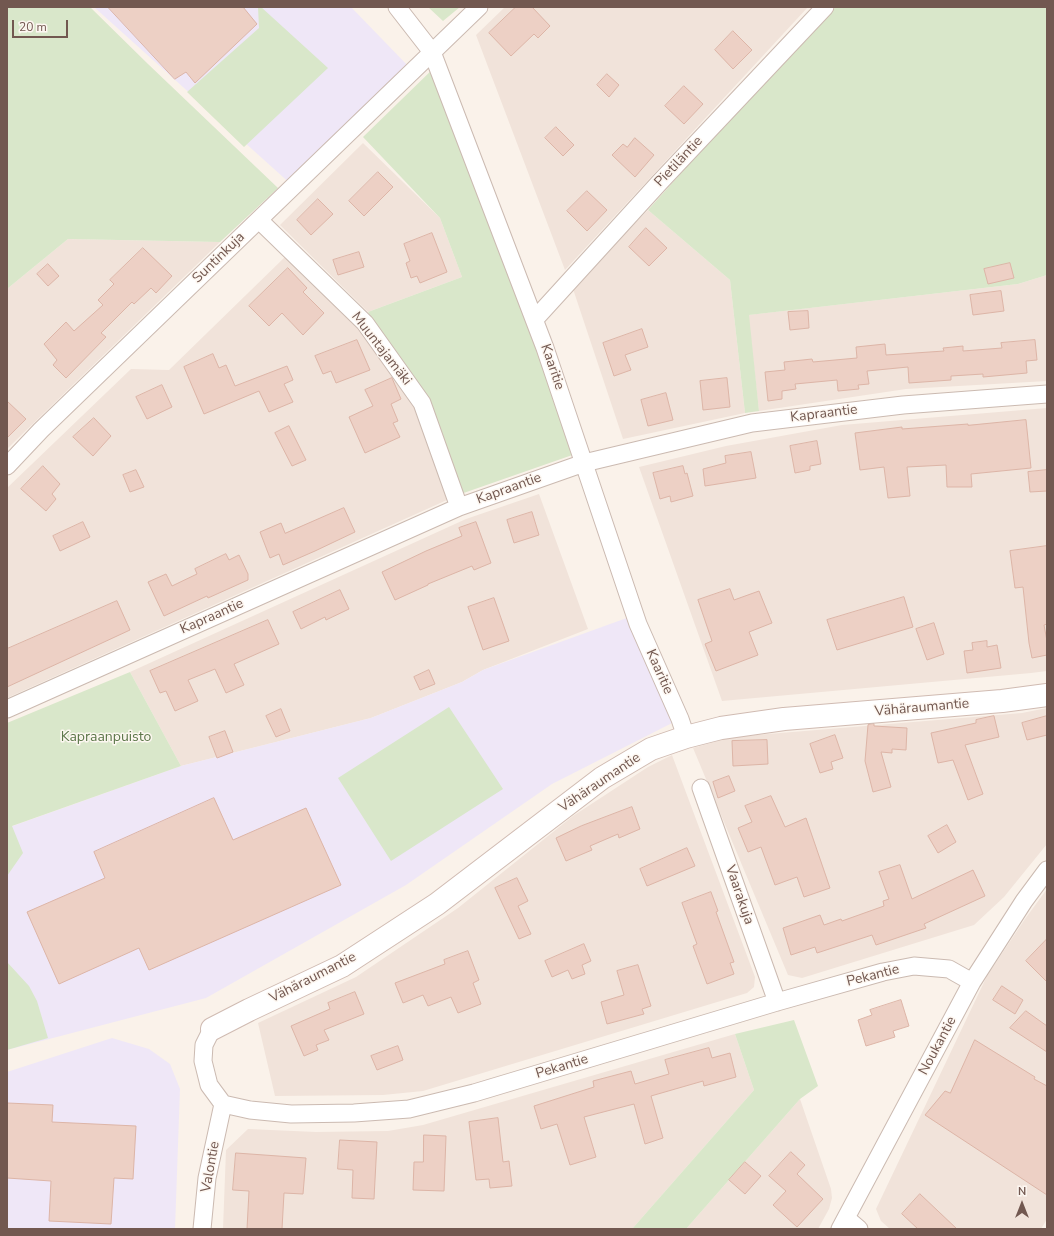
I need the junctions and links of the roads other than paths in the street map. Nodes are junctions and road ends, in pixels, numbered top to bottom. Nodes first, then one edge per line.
1 (397, 7) edge
2 (478, 7) edge
3 (825, 7) edge
4 (432, 52) junction
5 (258, 220) junction
6 (535, 319) junction
7 (1047, 394) edge
8 (584, 463) junction
9 (7, 466) edge
10 (459, 507) junction
11 (1047, 695) edge
12 (7, 709) edge
13 (686, 737) junction
14 (701, 788) dead end
15 (1047, 870) edge
16 (972, 982) junction
17 (777, 1002) junction
18 (212, 1029) joint
19 (223, 1104) junction
20 (848, 1225) edge
21 (202, 1229) edge

1 - 4 street, Kaaritie
2 - 4 street, Suntinkuja
3 - 6 street, Pietiläntie
4 - 5 street, Suntinkuja
4 - 6 street, Kaaritie
5 - 9 street, Suntinkuja
5 - 10 street, Muuntajamäki
6 - 8 street, Kaaritie
7 - 8 street, Kapraantie
8 - 10 street, Kapraantie
8 - 13 street, Kaaritie
10 - 12 street, Kapraantie
11 - 13 street, Vähäraumantie
13 - 18 street, Vähäraumantie
14 - 17 street, Vaarakuja
15 - 16 street, Noukantie
16 - 17 street, Pekantie
16 - 20 street, Noukantie
17 - 19 street, Pekantie
18 - 19 street
19 - 21 street, Valontie

